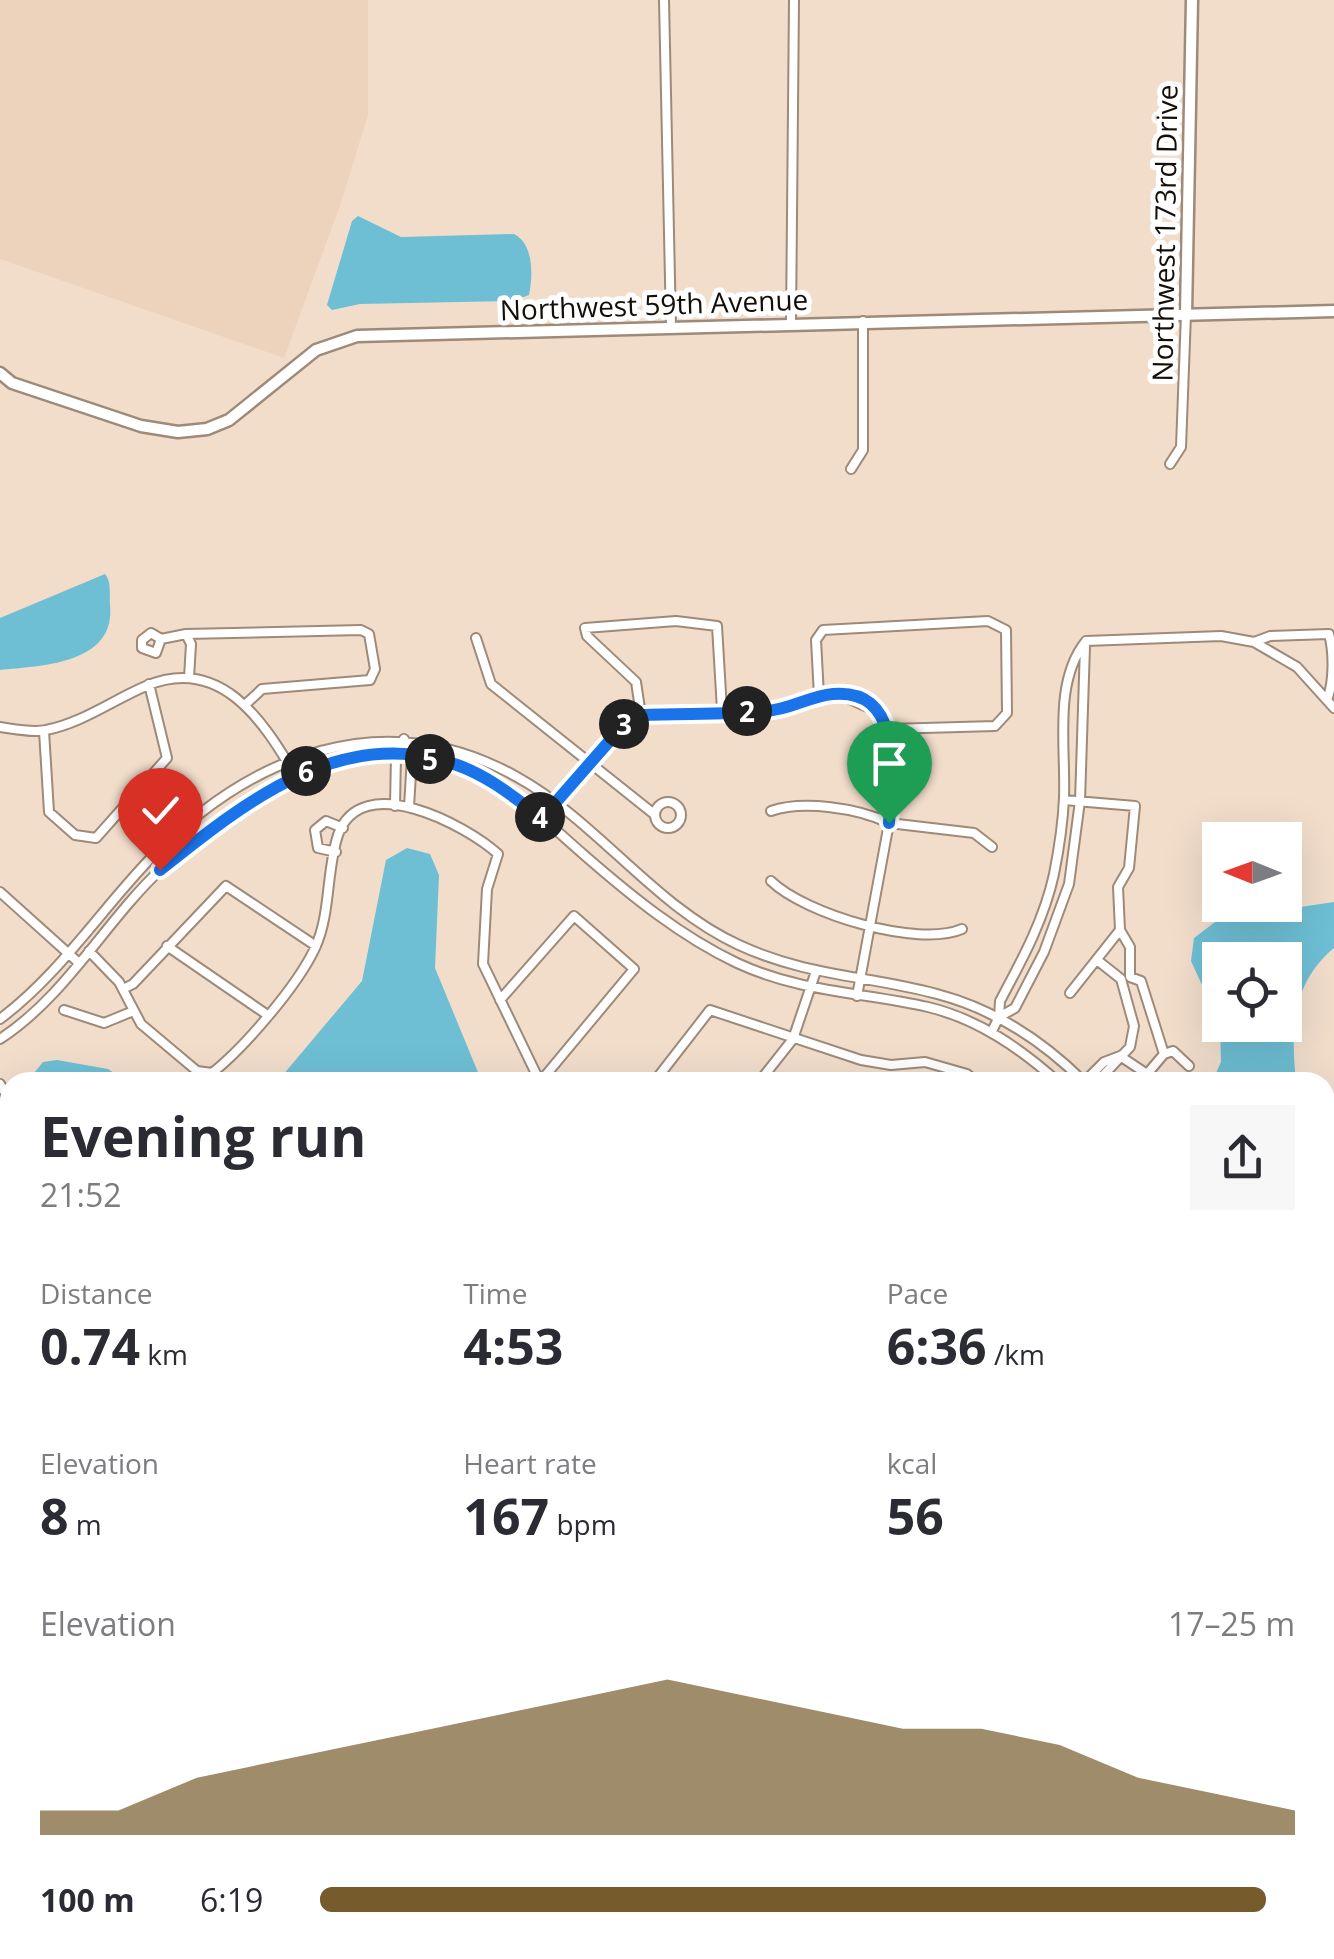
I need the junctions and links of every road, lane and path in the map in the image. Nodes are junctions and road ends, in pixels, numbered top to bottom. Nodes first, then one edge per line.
1 (664, 0) edge
2 (794, 0) edge
3 (1192, 0) edge
4 (1334, 310) edge
5 (1186, 314) junction
6 (864, 321) junction
7 (791, 324) junction
8 (670, 326) junction
9 (0, 373) edge
10 (6, 383) edge
11 (1170, 464) dead end
12 (851, 470) dead end
13 (186, 634) junction
14 (476, 638) dead end
15 (161, 639) dead end
16 (1086, 641) junction
17 (1254, 642) junction
18 (190, 678) junction
19 (150, 684) junction
20 (819, 696) junction
21 (1327, 700) junction
22 (246, 704) junction
23 (1334, 708) edge
24 (722, 710) junction
25 (641, 715) junction
26 (0, 728) edge
27 (889, 729) junction
28 (44, 731) junction
29 (404, 740) junction
30 (396, 754) junction
31 (412, 756) junction
32 (590, 761) junction
33 (288, 762) junction
34 (295, 775) junction
35 (1064, 800) junction
36 (1080, 801) junction
37 (554, 803) junction
38 (395, 806) junction
39 (409, 807) junction
40 (770, 810) dead end
41 (654, 814) dead end
42 (542, 818) junction
43 (889, 823) junction
44 (342, 828) junction
45 (992, 847) dead end
46 (336, 852) junction
47 (771, 880) dead end
48 (0, 892) edge
49 (871, 926) junction
50 (962, 929) dead end
51 (1120, 930) junction
52 (78, 942) junction
53 (167, 946) junction
54 (316, 946) junction
55 (89, 951) junction
56 (68, 953) junction
57 (1097, 960) junction
58 (80, 964) junction
59 (815, 974) junction
60 (862, 980) junction
61 (1126, 981) junction
62 (122, 988) junction
63 (812, 990) junction
64 (1070, 994) dead end
65 (856, 996) junction
66 (500, 1000) junction
67 (64, 1010) dead end
68 (132, 1012) junction
69 (266, 1014) junction
70 (999, 1018) junction
71 (0, 1019) edge
72 (992, 1031) junction
73 (793, 1039) junction
74 (0, 1040) edge
75 (1164, 1054) junction
76 (1120, 1056) junction
77 (1190, 1066) dead end
78 (205, 1072) edge
79 (211, 1072) edge
80 (535, 1072) edge
81 (548, 1072) edge
82 (662, 1072) edge
83 (768, 1072) edge
84 (960, 1072) edge
85 (1045, 1072) edge
86 (1073, 1072) edge
87 (1094, 1072) edge
88 (1106, 1072) edge
89 (1144, 1072) edge
90 (1149, 1072) edge

1 - 8 street
2 - 7 street
3 - 5 street, Northwest 173rd Drive
4 - 5 street, Northwest 59th Avenue
5 - 6 street, Northwest 59th Avenue
5 - 11 street, Northwest 173rd Drive
6 - 7 street, Northwest 59th Avenue
6 - 12 street
7 - 8 street, Northwest 59th Avenue
8 - 10 street, Northwest 59th Avenue
9 - 10 street, Northwest 59th Avenue
13 - 15 street
13 - 18 street
13 - 22 street
14 - 32 street
16 - 17 street
16 - 35 street
16 - 36 street
17 - 21 street
17 - 21 street
18 - 19 street
18 - 22 street
19 - 28 street
19 - 28 street
20 - 24 street
20 - 27 street
20 - 27 street
21 - 23 street
22 - 33 street
24 - 25 street
24 - 25 street
25 - 32 street
26 - 28 street
27 - 43 street
29 - 30 street
29 - 31 street
29 - 33 street
29 - 37 street
30 - 31 street
30 - 34 street
30 - 38 street
31 - 39 street
31 - 42 street
32 - 37 street
32 - 41 street
33 - 34 street
33 - 52 street
34 - 55 street
35 - 36 street
35 - 70 street
36 - 51 street
36 - 70 street
37 - 42 street
37 - 59 street
38 - 39 street
38 - 44 street
39 - 66 street
40 - 43 street
42 - 63 street
43 - 45 street
43 - 49 street
44 - 46 street
44 - 46 street
46 - 54 street
47 - 49 street
48 - 56 street
49 - 50 street
49 - 60 street
51 - 57 street
51 - 61 street
52 - 55 street
52 - 56 street
53 - 54 street
53 - 62 street
53 - 69 street
54 - 69 street
55 - 58 street
55 - 62 street
56 - 58 street
56 - 71 street
57 - 61 street
57 - 64 street
58 - 74 street
59 - 60 street
59 - 63 street
60 - 65 street
60 - 70 street
61 - 75 street
61 - 76 street
62 - 68 street
63 - 65 street
63 - 73 street
65 - 72 street
66 - 80 street
66 - 81 street
67 - 68 street
68 - 78 street
69 - 79 street
70 - 72 street
70 - 86 street
72 - 85 street
73 - 82 street
73 - 83 street
73 - 84 street
75 - 77 street
75 - 90 street
76 - 87 street
76 - 88 street
76 - 89 street

